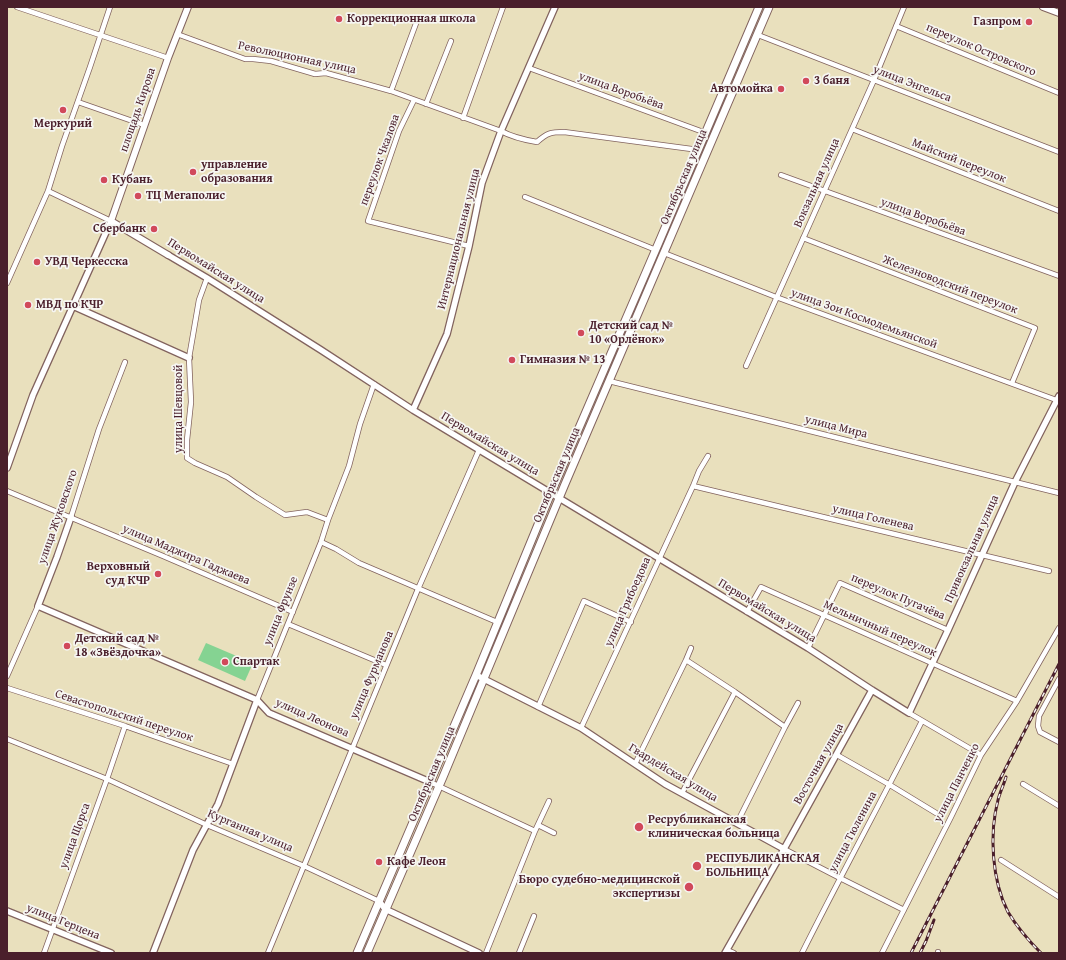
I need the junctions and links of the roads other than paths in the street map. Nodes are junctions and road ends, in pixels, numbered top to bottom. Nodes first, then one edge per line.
1 (17, 7) edge
2 (110, 7) edge
3 (188, 7) edge
4 (503, 7) edge
5 (555, 7) edge
6 (759, 7) edge
7 (769, 7) edge
8 (904, 7) edge
9 (1043, 7) edge
10 (1059, 13) edge
11 (418, 18) dead end
12 (896, 26) junction
13 (177, 34) junction
14 (101, 35) junction
15 (758, 35) junction
16 (451, 42) dead end
17 (168, 58) junction
18 (529, 68) junction
19 (874, 80) junction
20 (391, 91) junction
21 (1059, 93) edge
22 (414, 100) junction
23 (78, 102) junction
24 (426, 104) junction
25 (463, 118) junction
26 (144, 125) junction
27 (852, 129) junction
28 (501, 131) junction
29 (706, 133) junction
30 (698, 150) junction
31 (1059, 152) edge
32 (781, 175) dead end
33 (48, 191) junction
34 (824, 191) junction
35 (525, 197) dead end
36 (1059, 211) edge
37 (111, 221) junction
38 (803, 238) junction
39 (469, 246) junction
40 (656, 250) junction
41 (664, 253) junction
42 (168, 255) joint
43 (1059, 276) edge
44 (207, 278) junction
45 (7, 284) edge
46 (776, 297) junction
47 (73, 306) junction
48 (189, 358) junction
49 (126, 362) dead end
50 (746, 366) dead end
51 (609, 381) junction
52 (1012, 383) junction
53 (374, 384) junction
54 (1058, 399) edge
55 (413, 410) junction
56 (479, 450) junction
57 (708, 456) dead end
58 (7, 468) edge
59 (1015, 482) junction
60 (693, 486) junction
61 (7, 491) edge
62 (551, 493) junction
63 (1059, 493) edge
64 (559, 498) junction
65 (71, 517) junction
66 (328, 520) junction
67 (321, 542) junction
68 (982, 554) junction
69 (659, 558) junction
70 (1049, 571) dead end
71 (418, 589) junction
72 (38, 606) junction
73 (293, 612) junction
74 (747, 612) junction
75 (824, 615) junction
76 (497, 622) junction
77 (631, 622) junction
78 (288, 624) junction
79 (1059, 628) edge
80 (948, 630) junction
81 (691, 648) dead end
82 (808, 648) junction
83 (686, 660) junction
84 (933, 664) junction
85 (386, 666) junction
86 (476, 675) junction
87 (7, 676) edge
88 (484, 679) junction
89 (1059, 679) edge
90 (7, 688) edge
91 (872, 690) junction
92 (735, 692) junction
93 (257, 700) junction
94 (1017, 701) junction
95 (798, 703) dead end
96 (538, 707) junction
97 (909, 713) junction
98 (922, 721) junction
99 (125, 726) junction
100 (785, 727) junction
101 (581, 728) junction
102 (7, 740) edge
103 (1059, 742) edge
104 (352, 748) junction
105 (836, 755) junction
106 (980, 755) junction
107 (234, 764) junction
108 (635, 764) junction
109 (107, 779) junction
110 (430, 782) junction
111 (1023, 784) dead end
112 (890, 785) junction
113 (439, 786) junction
114 (682, 793) junction
115 (549, 801) dead end
116 (1059, 806) edge
117 (936, 813) dead end
118 (737, 823) junction
119 (207, 825) junction
120 (538, 826) junction
121 (535, 831) junction
122 (554, 833) dead end
123 (784, 849) junction
124 (1000, 860) dead end
125 (304, 866) junction
126 (840, 878) junction
127 (1059, 897) edge
128 (379, 901) junction
129 (385, 908) junction
130 (904, 910) junction
131 (7, 911) edge
132 (534, 916) dead end
133 (52, 930) junction
134 (726, 951) edge
135 (44, 953) edge
136 (111, 953) edge
137 (153, 953) edge
138 (268, 953) edge
139 (357, 953) edge
140 (367, 953) edge
141 (479, 953) edge
142 (486, 953) edge
143 (518, 953) edge
144 (734, 953) edge
145 (802, 953) edge
146 (882, 953) edge

1 - 14 street
2 - 14 street
3 - 13 main road, площадь Кирова
4 - 25 street
5 - 18 street, Интернациональная улица
6 - 29 main road, Октябрьская улица
7 - 15 main road, Октябрьская улица
8 - 12 street, Вокзальная улица
9 - 10 main road
11 - 20 street
12 - 19 street, Вокзальная улица
12 - 21 street, переулок Островского
13 - 17 main road, площадь Кирова
13 - 20 street, Революционная улица
14 - 17 street
14 - 23 street
15 - 19 street, улица Энгельса
15 - 41 main road, Октябрьская улица
16 - 24 street
17 - 26 main road, площадь Кирова
18 - 28 street, Интернациональная улица
18 - 29 street, улица Воробьёва
19 - 27 street, Вокзальная улица
19 - 31 street, улица Энгельса
20 - 22 street, Революционная улица
22 - 24 street, Революционная улица
22 - 39 street, переулок Чкалова
23 - 26 street
23 - 33 street
24 - 25 street, Революционная улица
25 - 28 street, Революционная улица
26 - 37 main road, площадь Кирова
27 - 34 street, Вокзальная улица
27 - 36 street, Майский переулок
28 - 30 street, Революционная улица
28 - 39 street, Интернациональная улица
29 - 30 main road, Октябрьская улица
30 - 40 main road, Октябрьская улица
32 - 34 street, улица Воробьёва
33 - 37 street, Первомайская улица
33 - 45 street
34 - 38 street, Вокзальная улица
34 - 43 street, улица Воробьёва
35 - 40 street
37 - 42 main road, Первомайская улица
37 - 47 street
38 - 46 street, Вокзальная улица
38 - 52 street, Железноводский переулок
39 - 55 street, Интернациональная улица
40 - 62 main road, Октябрьская улица
41 - 46 street, улица Зои Космодемьянской
41 - 51 main road, Октябрьская улица
42 - 44 street, Первомайская улица
44 - 48 street, улица Шевцовой
44 - 53 street, Первомайская улица
46 - 50 street, Вокзальная улица
46 - 52 street, улица Зои Космодемьянской
47 - 48 street
47 - 58 street
48 - 66 street, улица Шевцовой
49 - 65 street, улица Жуковского
51 - 59 street, улица Мира
51 - 64 main road, Октябрьская улица
52 - 54 street, улица Зои Космодемьянской
53 - 55 street, Первомайская улица
53 - 66 street, улица Фрунзе
54 - 59 street, Привокзальная улица
55 - 56 street, Первомайская улица
56 - 62 street, Первомайская улица
56 - 71 street, улица Фурманова
57 - 60 street, улица Грибоедова
59 - 63 street, улица Мира
59 - 68 street, Привокзальная улица
60 - 68 street, улица Голенева
60 - 69 street, улица Грибоедова
61 - 65 street, улица Маджира Гаджаева
62 - 64 street, Первомайская улица
62 - 76 main road, Октябрьская улица
64 - 69 street, Первомайская улица
64 - 88 main road, Октябрьская улица
65 - 72 street, улица Жуковского
65 - 73 street, улица Маджира Гаджаева
66 - 67 street, улица Фрунзе
67 - 71 street
67 - 73 street, улица Фрунзе
68 - 70 street, улица Голенева
68 - 80 street, Привокзальная улица
69 - 74 street, Первомайская улица
69 - 77 street, улица Грибоедова
71 - 76 street
71 - 85 street, улица Фурманова
72 - 87 street, улица Жуковского
72 - 93 street, улица Леонова
73 - 78 street, улица Фрунзе
74 - 75 street, Мельничный переулок
74 - 82 street, Первомайская улица
75 - 80 street, переулок Пугачёва
75 - 82 street, переулок Пугачёва
75 - 84 street, Мельничный переулок
76 - 86 main road, Октябрьская улица
77 - 96 street
77 - 101 street, улица Грибоедова
78 - 85 street
78 - 93 street, улица Фрунзе
79 - 94 street, улица Панченко
80 - 84 street, Привокзальная улица
81 - 83 street
82 - 91 street, Первомайская улица
83 - 92 street
83 - 108 street
84 - 94 street, Мельничный переулок
84 - 97 street, Привокзальная улица
85 - 104 street, улица Фурманова
86 - 88 street, Гвардейская улица
86 - 110 main road, Октябрьская улица
88 - 96 street, Гвардейская улица
88 - 113 main road, Октябрьская улица
89 - 103 street
90 - 99 street, Севастопольский переулок
91 - 97 street, Первомайская улица
91 - 105 street, Восточная улица
92 - 100 street
92 - 114 street
93 - 104 street, улица Леонова
93 - 107 street, улица Фрунзе
94 - 106 street, улица Панченко
95 - 100 street
96 - 101 street, Гвардейская улица
97 - 98 street, Первомайская улица
98 - 106 street, Первомайская улица
98 - 112 street, улица Тюленина
99 - 107 street, Севастопольский переулок
99 - 109 street, улица Щорса
100 - 118 street
101 - 108 street, Гвардейская улица
102 - 109 street, Курганная улица
104 - 110 street, улица Леонова
104 - 125 street, улица Фурманова
105 - 112 street
105 - 123 street, Восточная улица
106 - 130 street, улица Панченко
107 - 119 street, улица Фрунзе
108 - 114 street, Гвардейская улица
109 - 119 street, Курганная улица
109 - 133 street, улица Щорса
110 - 113 street, улица Леонова
110 - 128 main road, Октябрьская улица
111 - 116 street
112 - 117 street
112 - 126 street, улица Тюленина
113 - 121 street, улица Леонова
113 - 129 main road, Октябрьская улица
114 - 118 street, Гвардейская улица
115 - 120 street
118 - 123 street, Гвардейская улица
119 - 125 street, Курганная улица
119 - 137 street, улица Фрунзе
120 - 121 street
120 - 122 street
121 - 142 street
123 - 126 street, Гвардейская улица
123 - 134 street, Восточная улица
124 - 127 street
125 - 128 street, Курганная улица
125 - 138 street, улица Фурманова
126 - 130 street, Гвардейская улица
126 - 145 street, улица Тюленина
128 - 129 street, Курганная улица
128 - 139 main road, Октябрьская улица
129 - 140 main road, Октябрьская улица
129 - 141 street, Курганная улица
130 - 146 street, улица Панченко
131 - 133 street, улица Герцена
132 - 143 street
133 - 135 street, улица Щорса
133 - 136 street, улица Герцена
134 - 144 street

